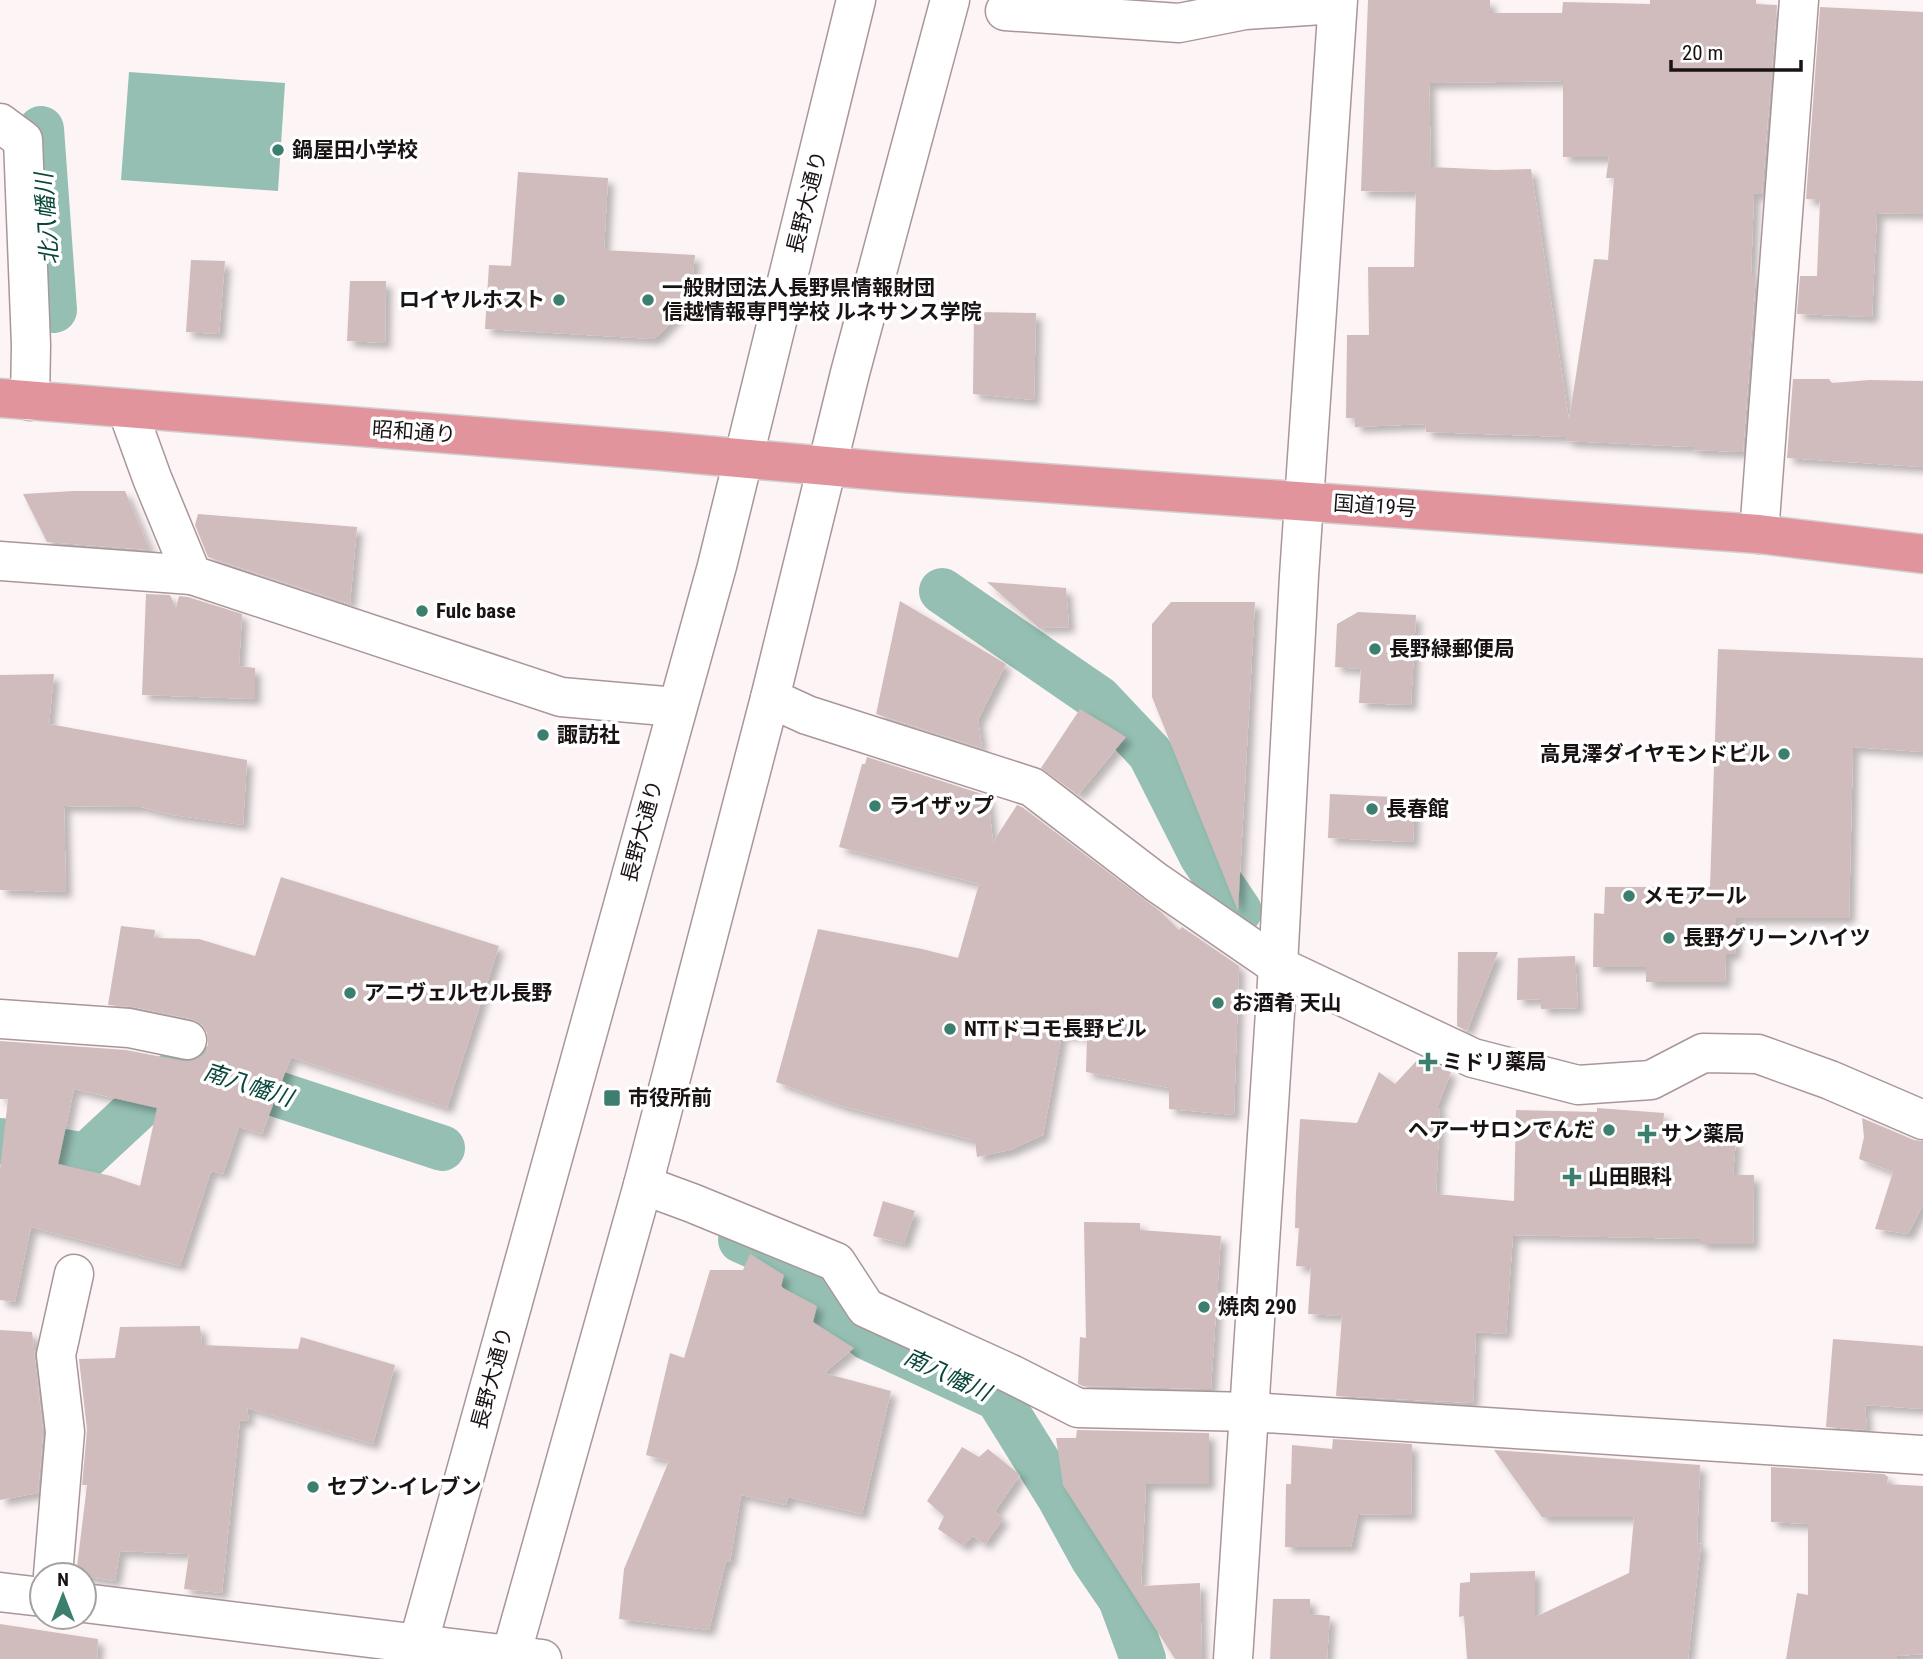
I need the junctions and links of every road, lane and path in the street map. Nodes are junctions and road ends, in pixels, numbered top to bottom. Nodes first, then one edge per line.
1 (856, 0) edge
2 (950, 0) edge
3 (1799, 0) edge
4 (1338, 2) edge
5 (1005, 10) dead end
6 (0, 123) edge
7 (15, 400) edge
8 (127, 409) junction
9 (742, 459) junction
10 (827, 466) junction
11 (1305, 502) junction
12 (1759, 534) junction
13 (1923, 554) edge
14 (0, 561) edge
15 (192, 575) junction
16 (770, 698) junction
17 (676, 707) junction
18 (1278, 966) junction
19 (0, 1019) edge
20 (187, 1040) dead end
21 (1923, 1120) edge
22 (643, 1185) junction
23 (74, 1274) dead end
24 (1250, 1412) junction
25 (1923, 1455) edge
26 (54, 1561) edge
27 (0, 1592) edge
28 (28, 1595) edge
29 (98, 1605) edge
30 (416, 1652) edge
31 (521, 1658) edge
32 (1233, 1659) edge

1 - 9 street, 長野大通り
2 - 10 street
3 - 12 street
4 - 5 street
4 - 11 street
6 - 7 street
7 - 8 highway, 昭和通り
8 - 9 highway, 昭和通り
8 - 15 street
9 - 10 highway, 昭和通り
9 - 17 street, 長野大通り
10 - 11 highway, 国道19号
10 - 16 street
11 - 12 highway, 国道19号
11 - 18 street
12 - 13 highway, 国道19号
14 - 15 street
15 - 17 street
16 - 18 street
16 - 22 street
17 - 30 street, 長野大通り
18 - 21 street
18 - 24 street
19 - 20 street
22 - 24 street
22 - 31 street
23 - 26 street
24 - 25 street
24 - 32 street
27 - 28 street
29 - 30 street
30 - 31 street

